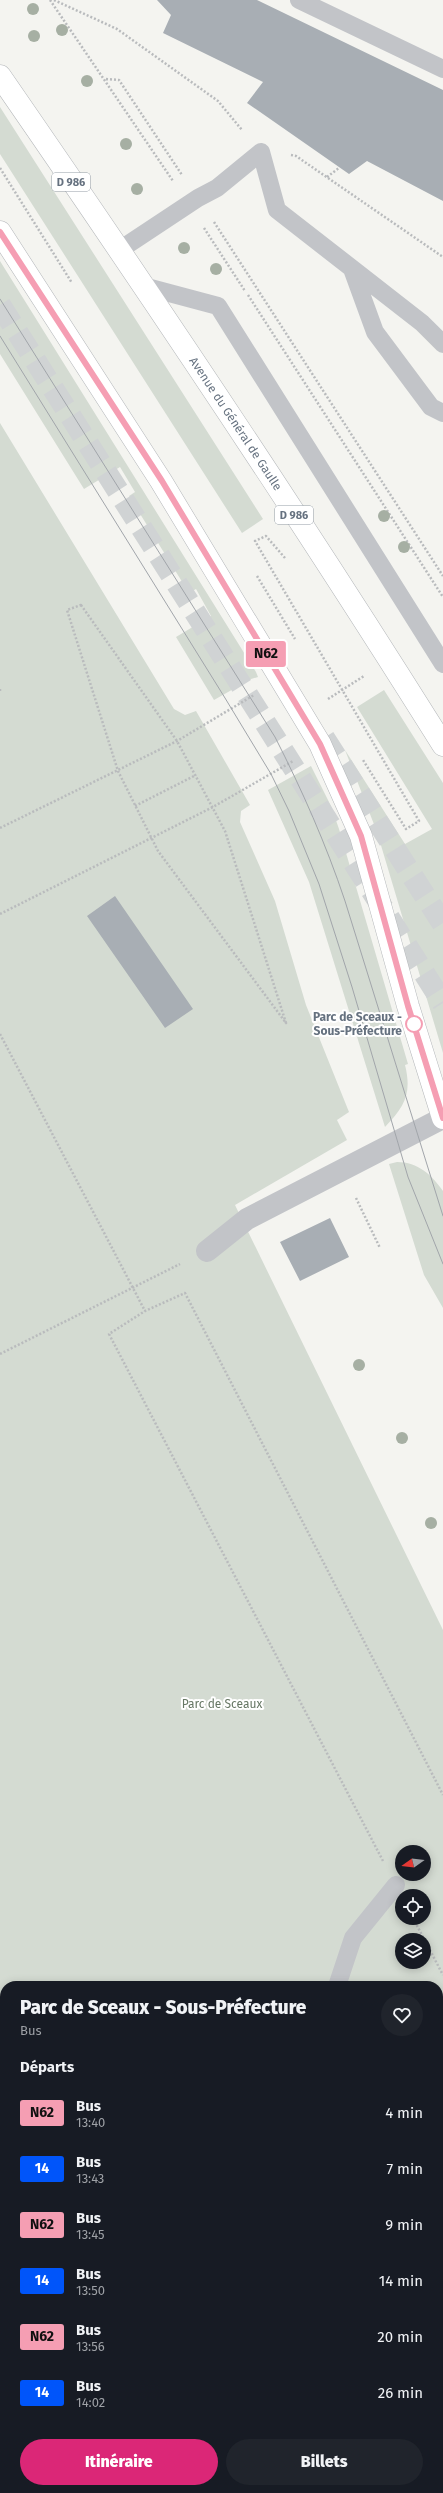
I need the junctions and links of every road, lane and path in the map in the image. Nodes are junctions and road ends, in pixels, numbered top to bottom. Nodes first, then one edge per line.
1 (50, 0) edge
2 (54, 0) edge
3 (299, 0) edge
4 (443, 69) edge
5 (0, 76) edge
6 (105, 79) junction
7 (261, 152) junction
8 (339, 168) dead end
9 (327, 177) junction
10 (193, 201) junction
11 (0, 232) edge
12 (118, 251) junction
13 (443, 258) edge
14 (352, 269) junction
15 (143, 286) junction
16 (443, 344) edge
17 (443, 412) edge
18 (287, 560) dead end
19 (443, 576) edge
20 (443, 597) edge
21 (443, 664) edge
22 (368, 674) dead end
23 (0, 689) edge
24 (341, 691) junction
25 (0, 692) edge
26 (255, 694) dead end
27 (324, 702) dead end
28 (177, 741) junction
29 (443, 745) edge
30 (361, 757) dead end
31 (295, 760) dead end
32 (118, 771) junction
33 (196, 775) junction
34 (135, 806) junction
35 (213, 807) junction
36 (0, 828) edge
37 (150, 838) junction
38 (0, 914) edge
39 (0, 1034) edge
40 (443, 1118) edge
41 (342, 1169) junction
42 (380, 1248) dead end
43 (207, 1251) joint
44 (133, 1288) junction
45 (145, 1311) junction
46 (0, 1354) edge
47 (443, 1794) edge
48 (396, 1885) joint
49 (417, 1925) edge
50 (443, 1976) edge
51 (338, 1981) edge

1 - 6 path
2 - 7 path
3 - 4 lane
5 - 12 main road, Avenue du Général de Gaulle / D 986
6 - 10 path
6 - 10 path
7 - 9 path
7 - 10 lane
7 - 14 lane
8 - 9 path
9 - 13 path
10 - 12 lane
10 - 19 path
10 - 20 path
11 - 40 main road
12 - 15 main road, Avenue du Général de Gaulle / D 986
14 - 16 lane
14 - 17 lane
15 - 21 lane
15 - 29 main road, Avenue du Général de Gaulle / D 986
18 - 24 path
22 - 24 path
23 - 25 path
24 - 27 path
24 - 30 path
26 - 28 path
28 - 32 path
28 - 32 path
28 - 33 path
31 - 35 path
32 - 34 path
32 - 36 path
33 - 34 path
33 - 35 path
34 - 37 path
35 - 37 path
35 - 37 path
37 - 38 path
39 - 44 path
40 - 41 street
41 - 42 path
41 - 43 street
43 - 44 path
44 - 45 path
44 - 46 path
45 - 47 path
45 - 48 path
48 - 51 lane
49 - 50 path

